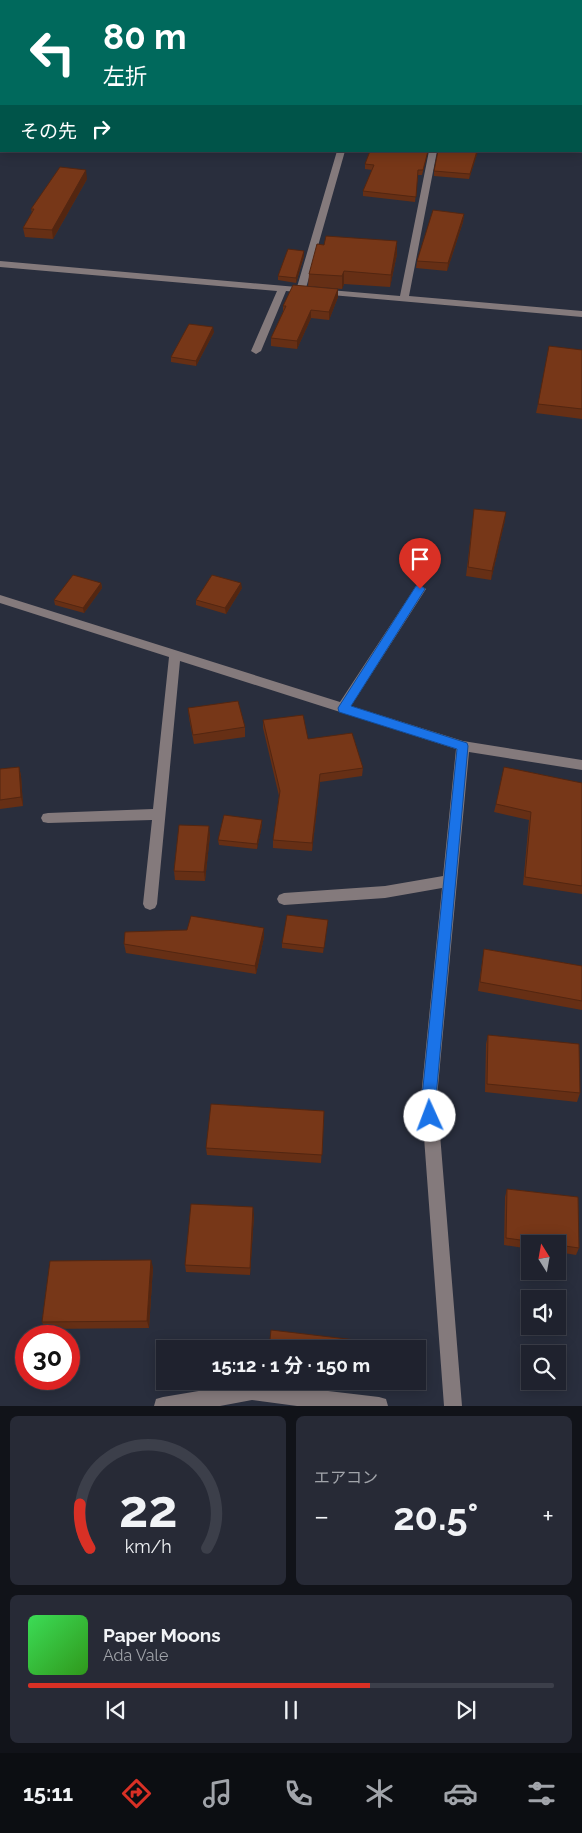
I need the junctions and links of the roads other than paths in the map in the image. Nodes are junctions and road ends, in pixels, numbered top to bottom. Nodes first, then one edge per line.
1 (341, 152) edge
2 (433, 152) edge
3 (0, 264) edge
4 (283, 288) junction
5 (300, 290) junction
6 (404, 299) junction
7 (582, 314) edge
8 (256, 350) dead end
9 (420, 589) dead end
10 (0, 599) edge
11 (175, 654) junction
12 (343, 708) junction
13 (463, 746) junction
14 (582, 765) edge
15 (159, 814) junction
16 (48, 818) dead end
17 (449, 881) junction
18 (284, 899) dead end
19 (150, 904) dead end
20 (163, 1406) edge
21 (379, 1406) edge
22 (453, 1406) edge

1 - 5 street
2 - 6 street
3 - 4 street
4 - 5 street
4 - 8 street
5 - 6 street
6 - 7 street
9 - 12 street
10 - 11 street
11 - 12 street
11 - 15 street
12 - 13 street
13 - 14 street
13 - 17 street
15 - 16 street
15 - 19 street
17 - 18 street
17 - 22 street
20 - 21 street

